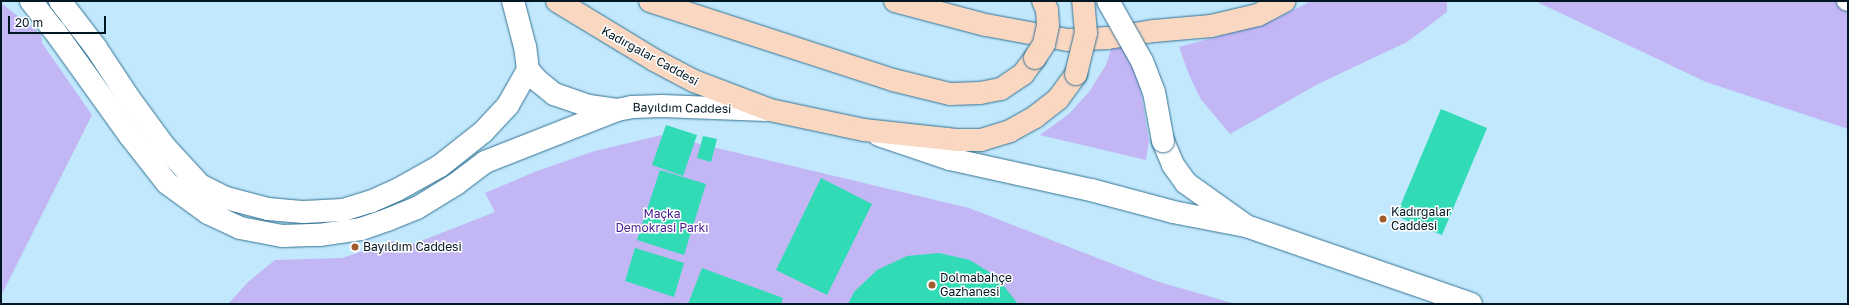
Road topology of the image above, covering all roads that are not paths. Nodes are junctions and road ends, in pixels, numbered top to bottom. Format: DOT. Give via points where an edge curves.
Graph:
graph roads {
  1 [pos="30,1"];
  2 [pos="60,1"];
  3 [pos="513,1"];
  4 [pos="557,1"];
  5 [pos="650,1"];
  6 [pos="895,1"];
  7 [pos="1043,1"];
  8 [pos="1083,1"];
  9 [pos="1108,1"];
  10 [pos="1284,1"];
  11 [pos="1845,1"];
  12 [pos="1848,2"];
  13 [pos="528,70"];
  14 [pos="617,110"];
  15 [pos="770,110"];
  16 [pos="864,130"];
  17 [pos="1246,226"];
  18 [pos="1471,304"];
  1 -- 14 [label="main road, Bayıldım Caddesi" via="167,183 208,213 240,228 282,236 319,235 361,228 387,220 417,208 485,162"];
  2 -- 13 [label="main road" via="165,147 200,185 226,198 268,209 304,212 343,210 397,190 440,166 483,132 508,105"];
  3 -- 13 [label="main road" via="526,47"];
  4 -- 15 [label="main road, Kadırgalar Caddesi" via="687,78"];
  5 -- 7 [label="main road, bridge" via="893,80 950,94 1002,89 1023,74 1044,44 1048,25 1047,10"];
  6 -- 10 [label="main road" via="986,24 1068,40 1211,26 1258,15"];
  8 -- 16 [label="main road, Kadırgalar Caddesi, bridge" via="1086,33 1076,74 1058,99 1035,117 1010,131 981,140"];
  9 -- 17 [label="main road, bridge" via="1142,61 1154,92 1163,141 1173,165 1186,183"];
  11 -- 12 [label="lane"];
  13 -- 14 [label="main road" via="554,94 589,106"];
  14 -- 15 [label="main road, Bayıldım Caddesi" via="662,106"];
  15 -- 16 [label="main road, Kadırgalar Caddesi"];
  16 -- 17 [label="main road" via="950,159 1091,190 1173,212"];
  17 -- 18 [label="main road"];
}
